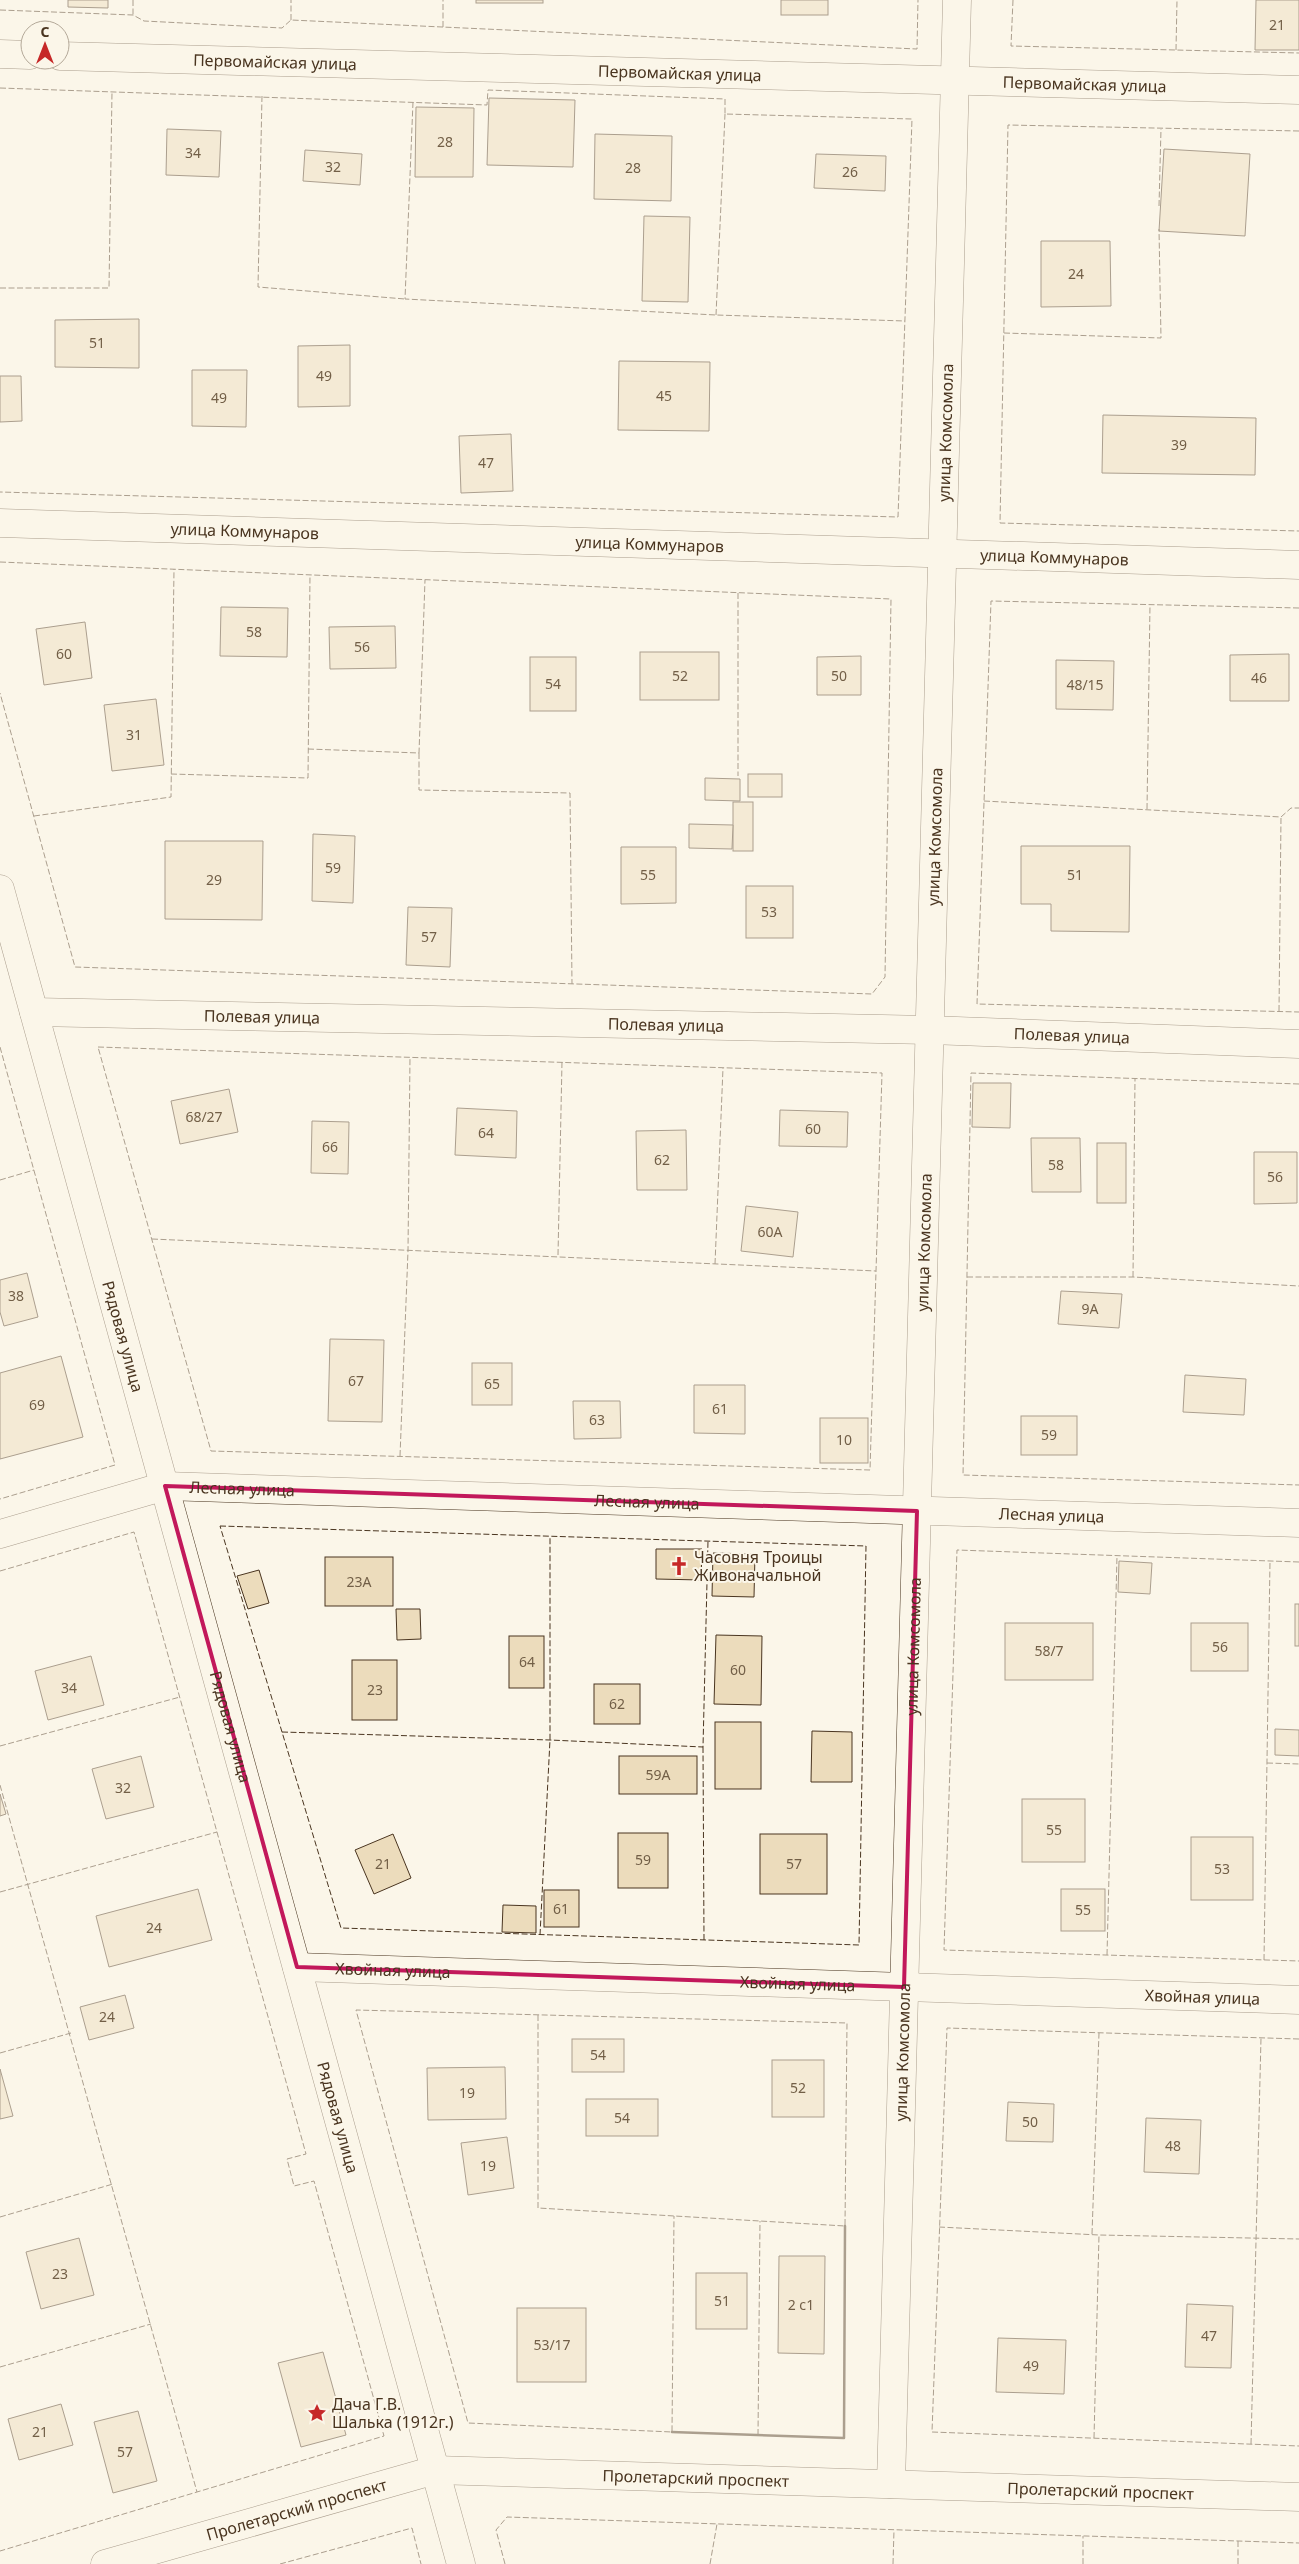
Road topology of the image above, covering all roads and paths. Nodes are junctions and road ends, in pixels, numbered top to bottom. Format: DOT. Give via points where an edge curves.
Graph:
graph roads {
  1 [pos="957,0"];
  2 [pos="0,54"];
  3 [pos="20,55"];
  4 [pos="70,56"];
  5 [pos="955,80"];
  6 [pos="1299,90"];
  7 [pos="0,523"];
  8 [pos="942,554"];
  9 [pos="1299,566"];
  10 [pos="0,889"];
  11 [pos="34,1012"];
  12 [pos="930,1030"];
  13 [pos="1299,1044"];
  14 [pos="165,1486"];
  15 [pos="917,1511"];
  16 [pos="1299,1523"];
  17 [pos="0,1534"];
  18 [pos="297,1967"];
  19 [pos="904,1987"];
  20 [pos="1299,2000"];
  21 [pos="435,2470"];
  22 [pos="891,2484"];
  23 [pos="1299,2497"];
  24 [pos="105,2564"];
  25 [pos="461,2564"];
  1 -- 5 [label="street, улица Комсомола"];
  2 -- 3 [label="street"];
  4 -- 5 [label="street, Первомайская улица"];
  5 -- 6 [label="street, Первомайская улица"];
  5 -- 8 [label="street, улица Комсомола"];
  7 -- 8 [label="street, улица Коммунаров"];
  8 -- 9 [label="street, улица Коммунаров"];
  8 -- 12 [label="street, улица Комсомола"];
  10 -- 11 [label="street, Рядовая улица"];
  11 -- 12 [label="street, Полевая улица"];
  11 -- 14 [label="street, Рядовая улица"];
  12 -- 13 [label="street, Полевая улица"];
  12 -- 15 [label="street, улица Комсомола"];
  14 -- 15 [label="street, Лесная улица"];
  14 -- 17 [label="street, Лесная улица"];
  14 -- 18 [label="street, Рядовая улица"];
  15 -- 16 [label="street, Лесная улица"];
  15 -- 19 [label="street, улица Комсомола"];
  18 -- 19 [label="street, Хвойная улица"];
  18 -- 21 [label="street, Рядовая улица"];
  19 -- 20 [label="street, Хвойная улица"];
  19 -- 22 [label="street, улица Комсомола"];
  21 -- 22 [label="street, Пролетарский проспект"];
  21 -- 24 [label="street, Пролетарский проспект"];
  21 -- 25 [label="street, Рядовая улица"];
  22 -- 23 [label="street, Пролетарский проспект"];
}
